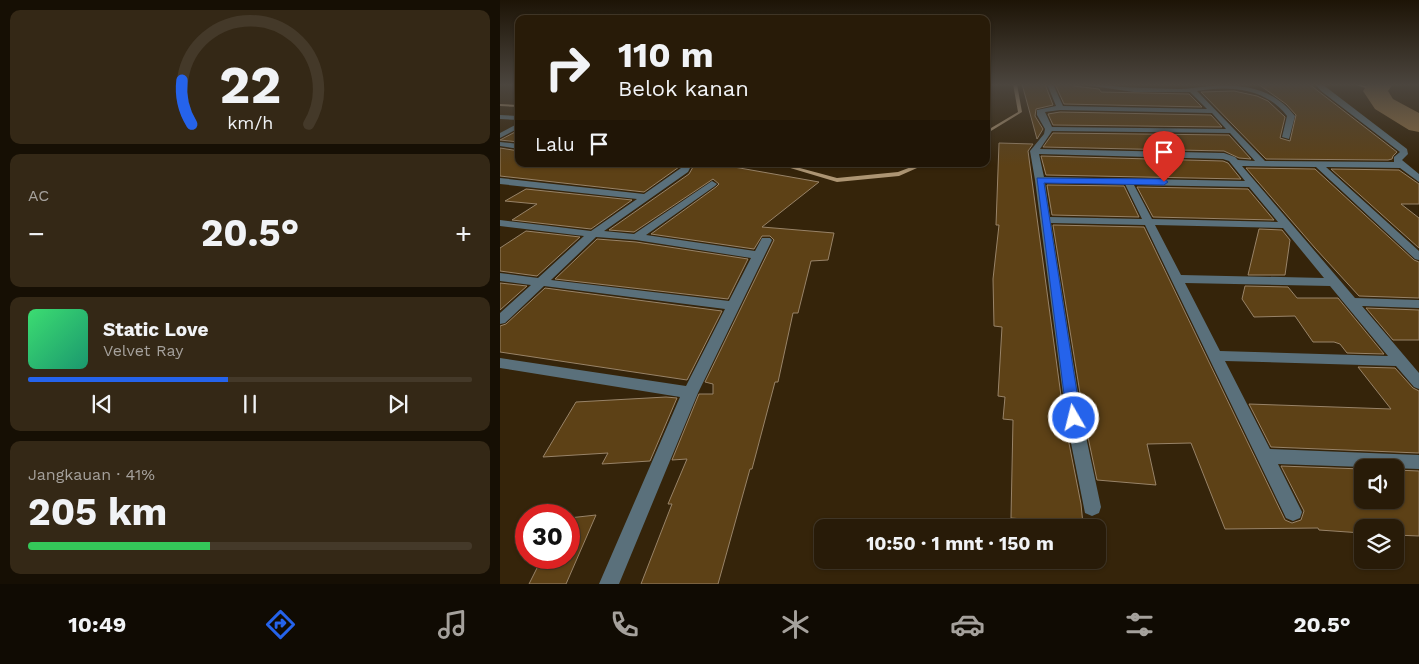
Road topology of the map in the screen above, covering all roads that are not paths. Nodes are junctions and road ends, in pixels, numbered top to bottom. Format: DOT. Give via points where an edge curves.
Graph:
graph roads {
  1 [pos="1041,111"];
  2 [pos="1214,111"];
  3 [pos="1288,111"];
  4 [pos="1351,111"];
  5 [pos="500,117"];
  6 [pos="515,118"];
  7 [pos="515,127"];
  8 [pos="1049,129"];
  9 [pos="1232,131"];
  10 [pos="500,136"];
  11 [pos="1286,137"];
  12 [pos="500,144"];
  13 [pos="515,146"];
  14 [pos="1034,151"];
  15 [pos="1236,163"];
  16 [pos="1262,163"];
  17 [pos="1318,164"];
  18 [pos="1400,165"];
  19 [pos="686,167"];
  20 [pos="1419,179"];
  21 [pos="1040,180"];
  22 [pos="500,181"];
  23 [pos="1128,181"];
  24 [pos="712,184"];
  25 [pos="1252,184"];
  26 [pos="644,197"];
  27 [pos="1045,220"];
  28 [pos="1149,222"];
  29 [pos="500,223"];
  30 [pos="1285,225"];
  31 [pos="593,234"];
  32 [pos="636,238"];
  33 [pos="766,240"];
  34 [pos="757,255"];
  35 [pos="1419,257"];
  36 [pos="500,276"];
  37 [pos="1178,279"];
  38 [pos="543,282"];
  39 [pos="1334,282"];
  40 [pos="1350,302"];
  41 [pos="1419,304"];
  42 [pos="734,306"];
  43 [pos="500,320"];
  44 [pos="1215,356"];
  45 [pos="1400,361"];
  46 [pos="500,363"];
  47 [pos="1419,383"];
  48 [pos="690,393"];
  49 [pos="1265,456"];
  50 [pos="1419,462"];
  51 [pos="1092,507"];
  52 [pos="1293,512"];
  53 [pos="609,584"];
  1 -- 8 [label="street"];
  2 -- 9 [label="street"];
  3 -- 11 [label="street" via="1291,116"];
  4 -- 18 [label="street" via="1404,151 1396,159"];
  5 -- 6 [label="street"];
  7 -- 10 [label="street"];
  8 -- 9 [label="street"];
  8 -- 14 [label="street"];
  9 -- 16 [label="street"];
  12 -- 13 [label="street"];
  14 -- 15 [label="street" via="1221,155"];
  14 -- 21 [label="street"];
  15 -- 16 [label="street"];
  15 -- 25 [label="street"];
  16 -- 17 [label="street"];
  17 -- 18 [label="street"];
  17 -- 35 [label="street"];
  18 -- 20 [label="street"];
  19 -- 26 [label="street"];
  21 -- 23 [label="street"];
  21 -- 27 [label="street"];
  22 -- 26 [label="street"];
  23 -- 25 [label="street"];
  23 -- 28 [label="street"];
  24 -- 32 [label="street"];
  25 -- 30 [label="street"];
  26 -- 31 [label="street"];
  27 -- 28 [label="street"];
  27 -- 51 [label="street" via="1074,418"];
  28 -- 30 [label="street"];
  28 -- 37 [label="street"];
  29 -- 31 [label="street"];
  30 -- 39 [label="street"];
  31 -- 32 [label="street"];
  31 -- 38 [label="street"];
  32 -- 34 [label="street"];
  33 -- 34 [label="street"];
  34 -- 42 [label="street"];
  36 -- 38 [label="street"];
  37 -- 39 [label="street"];
  37 -- 44 [label="street"];
  38 -- 42 [label="street"];
  38 -- 43 [label="street"];
  39 -- 40 [label="street"];
  40 -- 41 [label="street"];
  40 -- 45 [label="street"];
  42 -- 48 [label="street"];
  44 -- 45 [label="street"];
  44 -- 49 [label="street"];
  45 -- 47 [label="street"];
  46 -- 48 [label="street"];
  48 -- 53 [label="street"];
  49 -- 50 [label="street"];
  49 -- 52 [label="street"];
}
